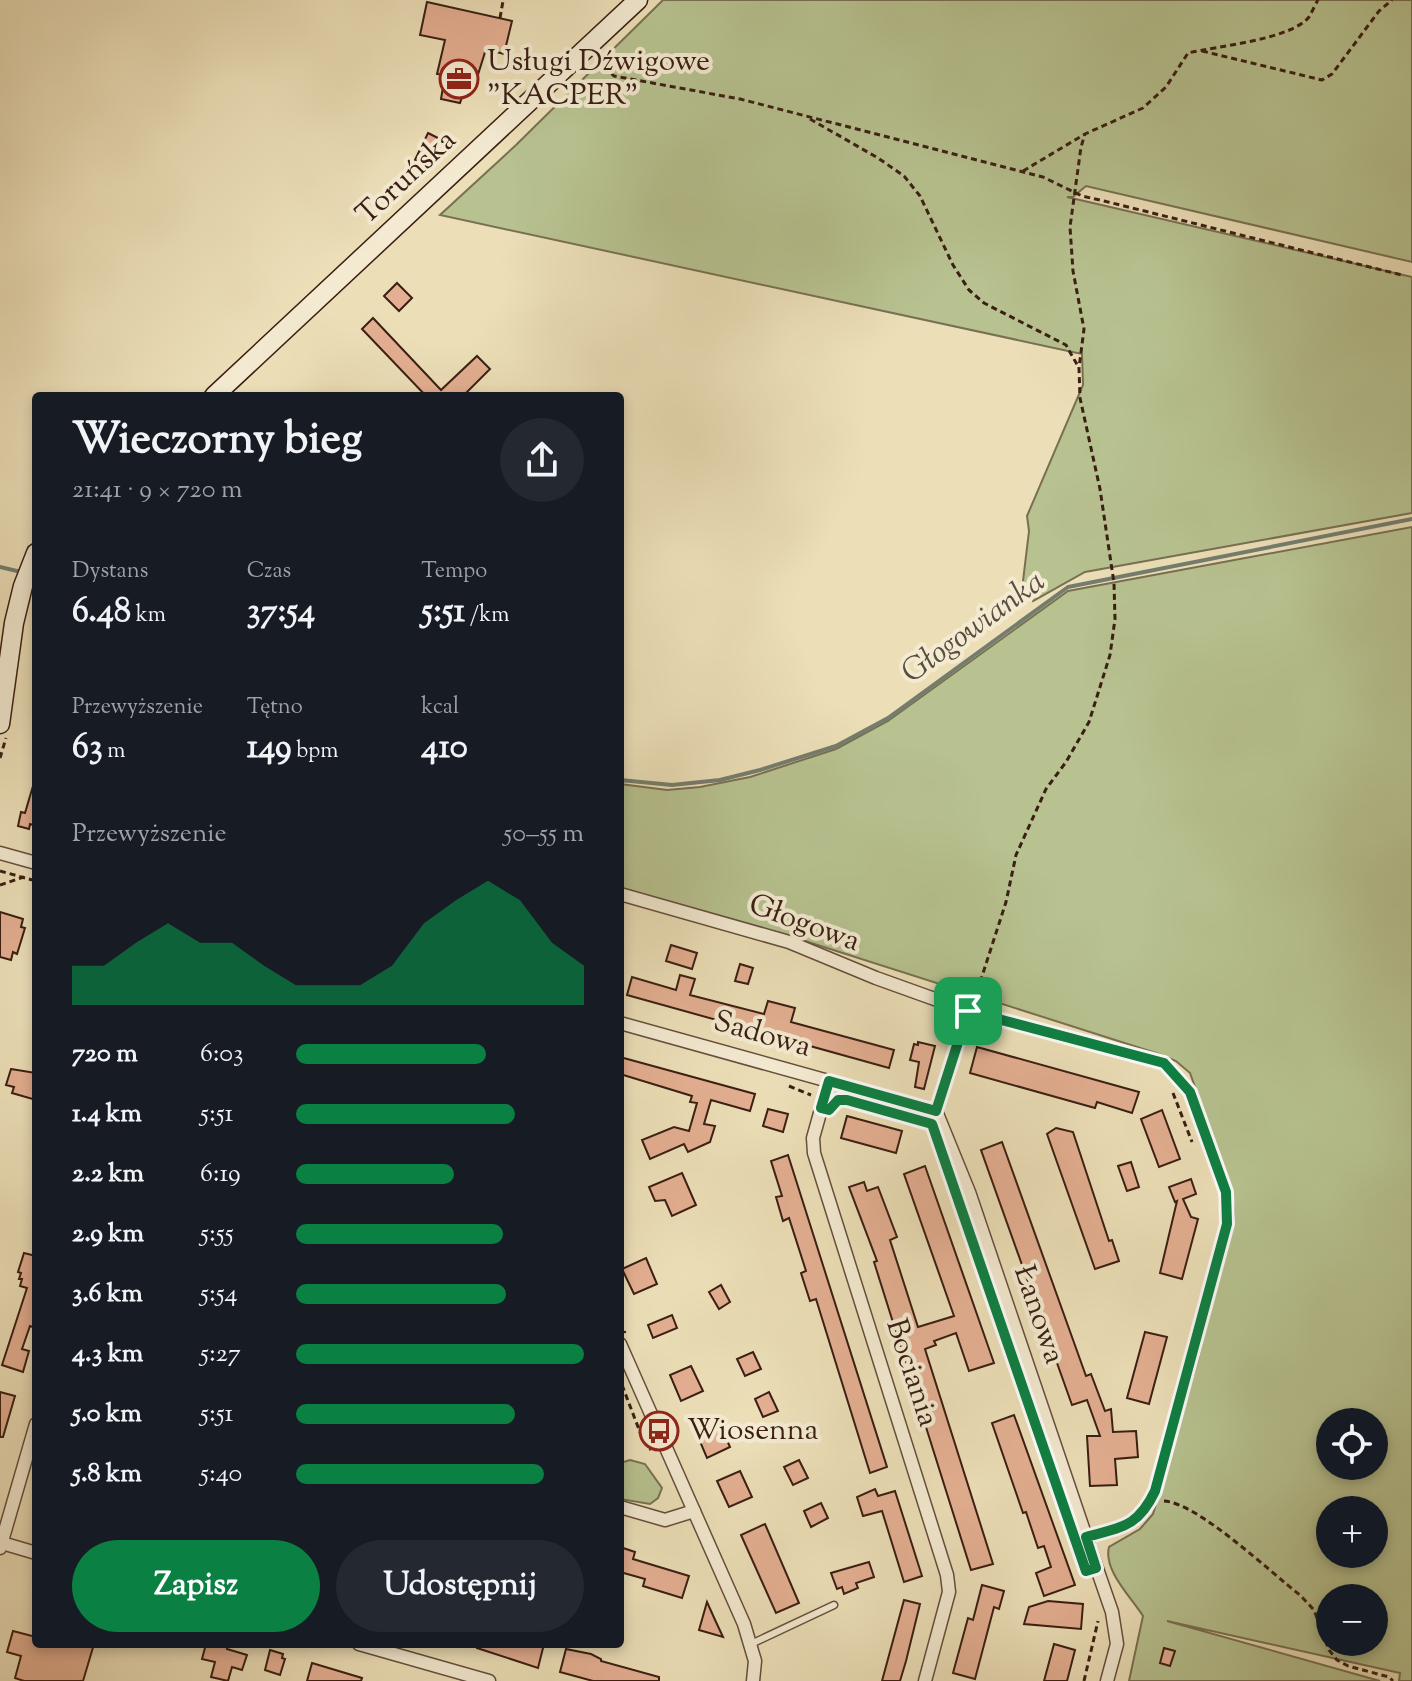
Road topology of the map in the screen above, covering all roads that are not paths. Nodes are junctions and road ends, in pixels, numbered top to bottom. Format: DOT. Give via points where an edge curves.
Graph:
graph roads {
  1 [pos="638,0"];
  2 [pos="218,392"];
  3 [pos="32,562"];
  4 [pos="0,724"];
  5 [pos="0,853"];
  6 [pos="32,862"];
  7 [pos="624,895"];
  8 [pos="968,1011"];
  9 [pos="624,1024"];
  10 [pos="829,1081"];
  11 [pos="936,1111"];
  12 [pos="624,1353"];
  13 [pos="32,1438"];
  14 [pos="624,1508"];
  15 [pos="694,1511"];
  16 [pos="1086,1537"];
  17 [pos="1,1545"];
  18 [pos="32,1552"];
  19 [pos="834,1605"];
  20 [pos="751,1644"];
  21 [pos="373,1648"];
  22 [pos="419,1648"];
  23 [pos="415,1660"];
  24 [pos="489,1681"];
  25 [pos="753,1681"];
  26 [pos="925,1681"];
  27 [pos="1107,1681"];
  1 -- 2 [label="street, Toruńska"];
  3 -- 4 [label="street" via="8,656"];
  5 -- 6 [label="street"];
  7 -- 8 [label="street, Głogowa" via="789,942"];
  8 -- 11 [label="street"];
  8 -- 16 [label="street, Głogowa" via="1164,1063 1190,1092 1226,1192 1227,1224 1151,1500 1146,1512 1127,1525"];
  9 -- 10 [label="street, Sadowa"];
  10 -- 11 [label="street, Sadowa"];
  10 -- 26 [label="street, Bociania" via="813,1138 814,1153 947,1575 949,1592"];
  11 -- 16 [label="street, Łanowa" via="969,1192"];
  12 -- 15 [label="street"];
  13 -- 17 [label="street"];
  14 -- 15 [label="street" via="665,1520"];
  15 -- 20 [label="street"];
  16 -- 27 [label="street, Łanowa" via="1112,1612 1117,1644"];
  17 -- 18 [label="street"];
  19 -- 20 [label="lane"];
  20 -- 25 [label="street"];
  21 -- 23 [label="street"];
  22 -- 23 [label="street"];
  23 -- 24 [label="street"];
}
